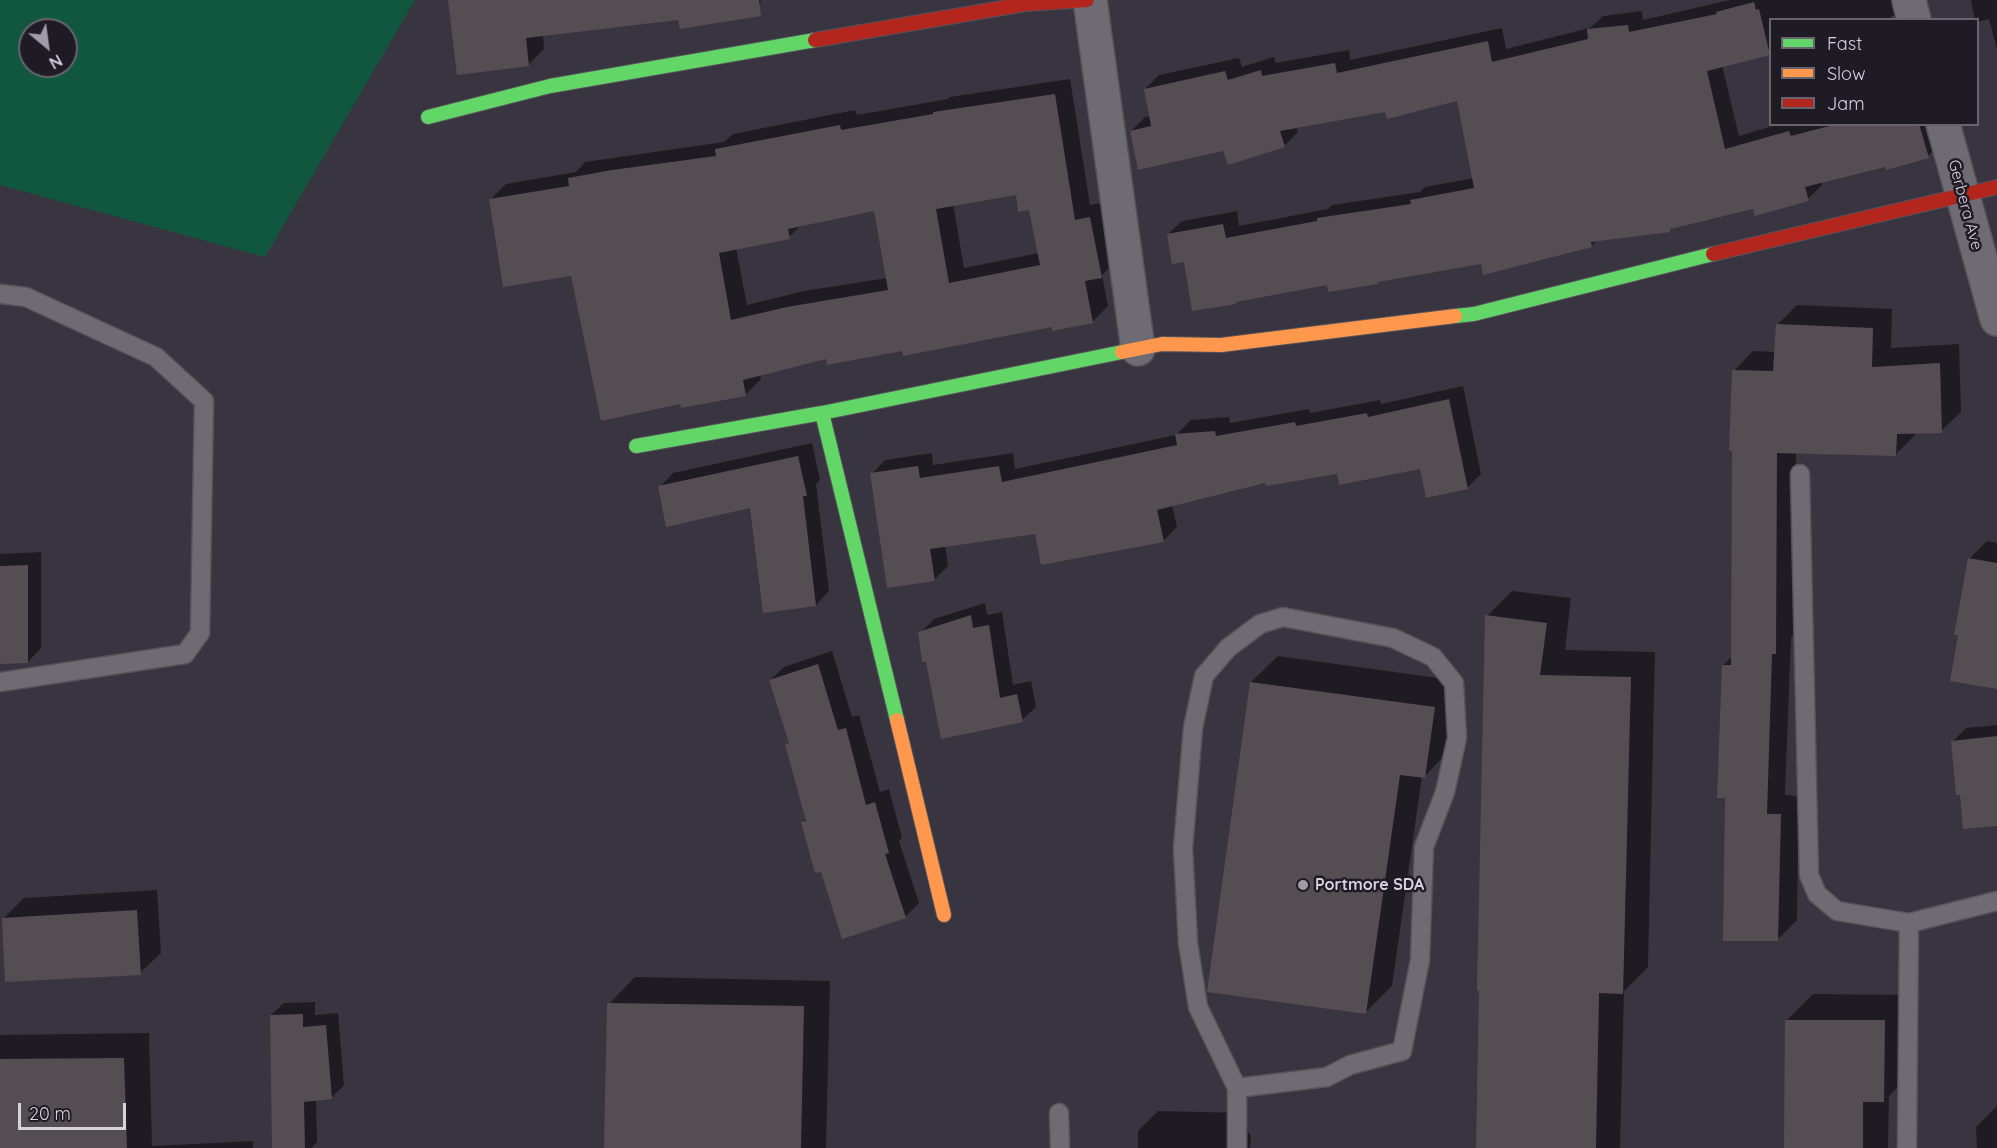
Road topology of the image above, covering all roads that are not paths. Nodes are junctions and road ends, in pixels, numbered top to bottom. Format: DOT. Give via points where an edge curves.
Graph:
graph roads {
  1 [pos="1089,0"];
  2 [pos="1909,0"];
  3 [pos="1914,18"];
  4 [pos="428,117"];
  5 [pos="1944,126"];
  6 [pos="1997,187"];
  7 [pos="1963,195"];
  8 [pos="0,294"];
  9 [pos="1997,319"];
  10 [pos="1138,349"];
  11 [pos="822,412"];
  12 [pos="636,446"];
  13 [pos="1800,474"];
  14 [pos="0,682"];
  15 [pos="1997,901"];
  16 [pos="944,915"];
  17 [pos="1909,923"];
  18 [pos="1237,1088"];
  19 [pos="1059,1113"];
  20 [pos="1060,1148"];
  21 [pos="1237,1148"];
  22 [pos="1907,1148"];
  1 -- 4 [label="street" via="1025,4 550,86"];
  1 -- 10 [label="street"];
  2 -- 3 [label="street"];
  5 -- 7 [label="street, Gerbera Ave"];
  6 -- 7 [label="street"];
  7 -- 9 [label="street, Gerbera Ave"];
  7 -- 10 [label="street" via="1474,314 1221,345 1162,344"];
  8 -- 14 [label="lane" via="26,297 156,357 204,401 200,633 185,654"];
  10 -- 11 [label="street"];
  11 -- 12 [label="street"];
  11 -- 16 [label="street"];
  13 -- 17 [label="lane" via="1809,875 1817,894 1837,910"];
  15 -- 17 [label="lane"];
  17 -- 22 [label="lane"];
  18 -- 18 [label="lane" via="1198,1007 1188,943 1183,848 1193,728 1204,676 1228,648 1260,624 1283,617 1393,638 1433,657 1454,683 1457,738 1445,792 1425,847 1420,960 1402,1052 1350,1065 1327,1077"];
  18 -- 21 [label="lane"];
  19 -- 20 [label="lane"];
}
